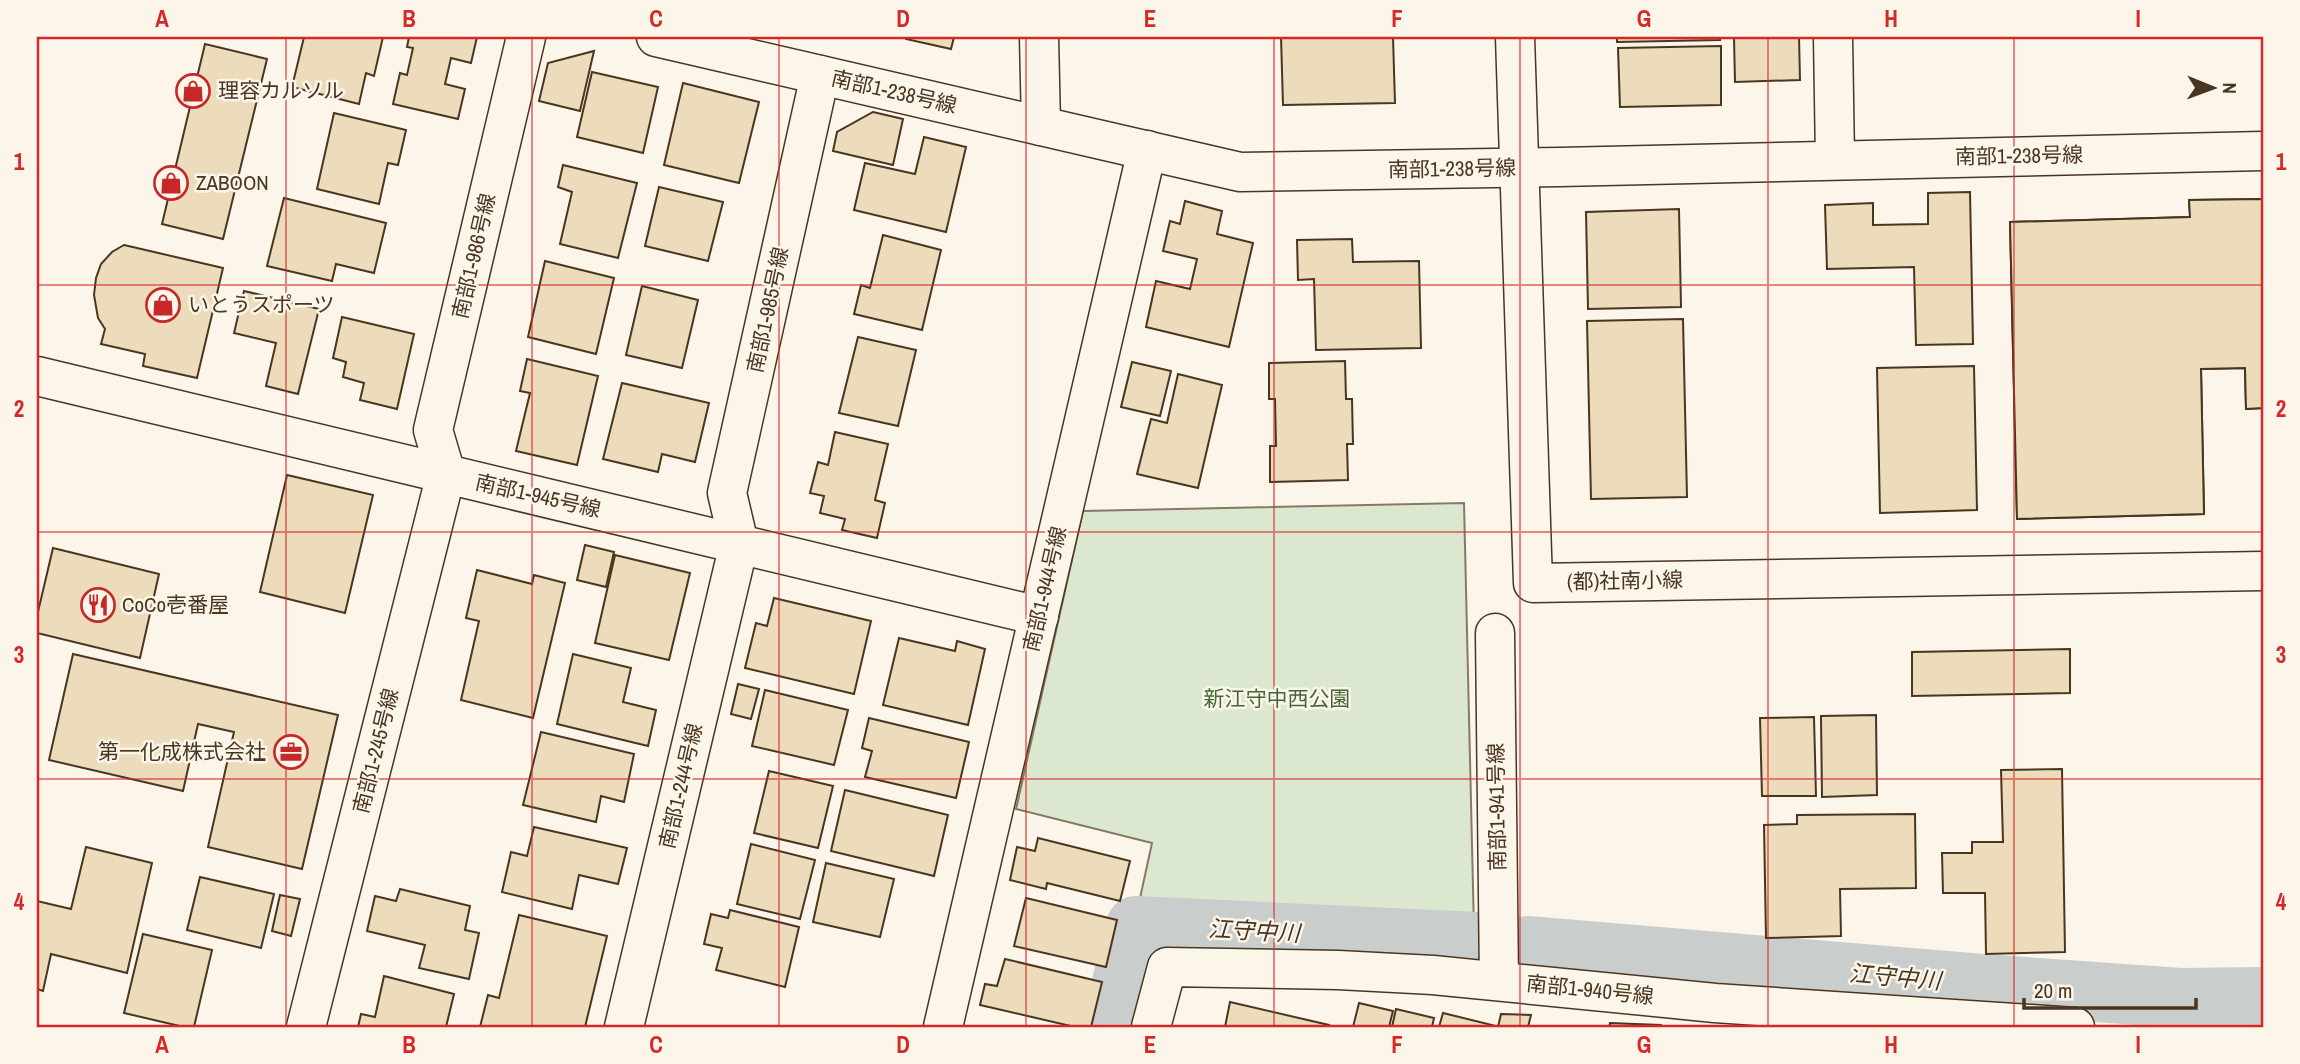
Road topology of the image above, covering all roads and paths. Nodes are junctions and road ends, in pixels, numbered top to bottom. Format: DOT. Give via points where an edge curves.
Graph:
graph roads {
  1 [pos="526,37"];
  2 [pos="656,37"];
  3 [pos="1039,37"];
  4 [pos="1515,37"];
  5 [pos="1833,37"];
  6 [pos="820,75"];
  7 [pos="1041,126"];
  8 [pos="1147,150"];
  9 [pos="2263,151"];
  10 [pos="1835,160"];
  11 [pos="1518,168"];
  12 [pos="37,376"];
  13 [pos="446,474"];
  14 [pos="738,544"];
  15 [pos="2263,570"];
  16 [pos="1039,616"];
  17 [pos="1495,633"];
  18 [pos="1499,981"];
  19 [pos="1712,1015"];
  20 [pos="306,1027"];
  21 [pos="624,1027"];
  22 [pos="943,1027"];
  23 [pos="1152,1027"];
  24 [pos="2075,1027"];
  1 -- 13 [label="street, 南部1-986号線" via="433,430"];
  2 -- 6 [label="street, 南部1-238号線"];
  3 -- 7 [label="street"];
  4 -- 11 [label="street, (都)社南小線"];
  5 -- 10 [label="street"];
  6 -- 7 [label="street, 南部1-238号線"];
  6 -- 14 [label="street, 南部1-985号線" via="727,493"];
  7 -- 8 [label="street, 南部1-238号線"];
  8 -- 11 [label="street, 南部1-238号線" via="1240,172"];
  8 -- 16 [label="street, 南部1-944号線"];
  9 -- 10 [label="street, 南部1-238号線"];
  10 -- 11 [label="street, 南部1-238号線"];
  11 -- 15 [label="street, (都)社南小線" via="1533,583"];
  12 -- 13 [label="street, 南部1-945号線"];
  13 -- 14 [label="street, 南部1-945号線"];
  13 -- 20 [label="street, 南部1-245号線"];
  14 -- 16 [label="street, 南部1-945号線"];
  14 -- 21 [label="street, 南部1-244号線"];
  16 -- 22 [label="street, 南部1-944号線"];
  17 -- 18 [label="street, 南部1-941号線"];
  18 -- 19 [label="street, 南部1-940号線"];
  18 -- 23 [label="street, 南部1-940号線" via="1338,970 1167,967"];
  19 -- 24 [label="street, 南部1-940号線"];
}
